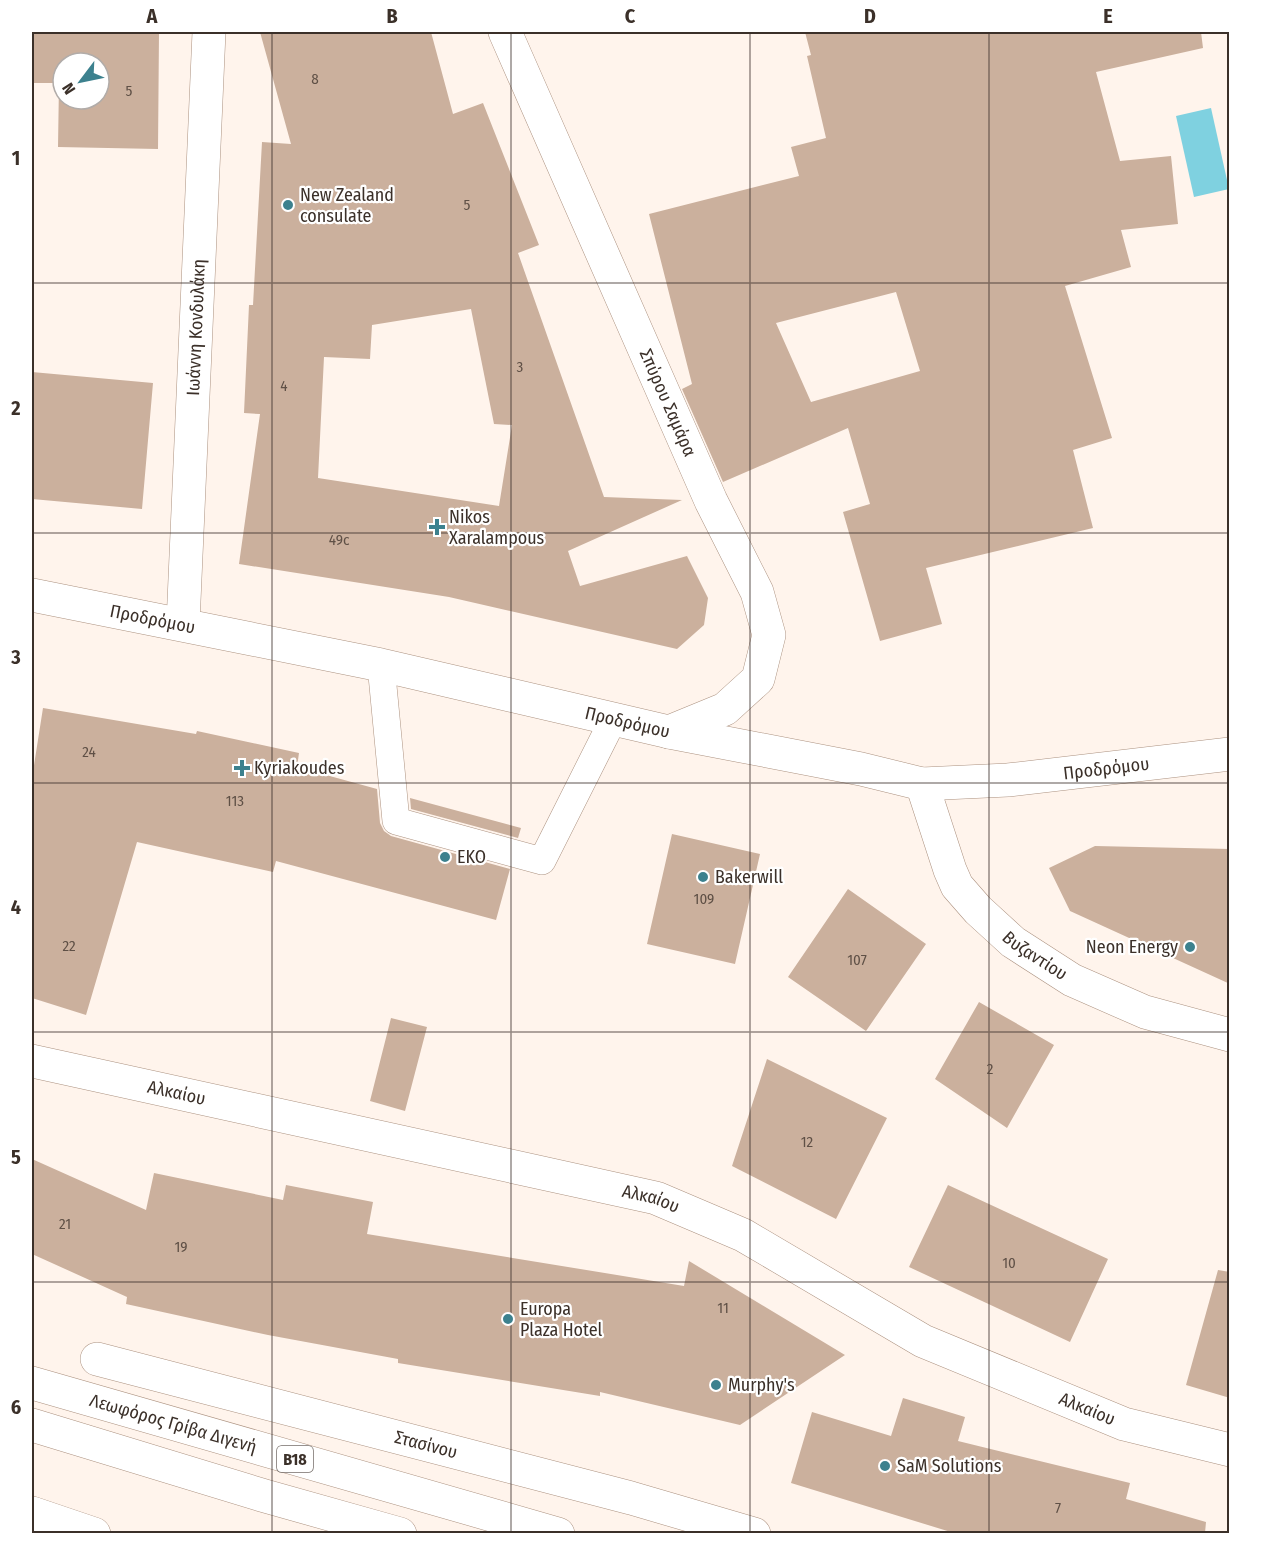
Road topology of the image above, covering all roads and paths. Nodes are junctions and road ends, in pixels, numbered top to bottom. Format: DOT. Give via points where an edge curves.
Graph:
graph roads {
  1 [pos="209,32"];
  2 [pos="505,32"];
  3 [pos="32,595"];
  4 [pos="183,624"];
  5 [pos="381,665"];
  6 [pos="613,720"];
  7 [pos="669,732"];
  8 [pos="1230,754"];
  9 [pos="922,784"];
  10 [pos="1230,1035"];
  11 [pos="32,1061"];
  12 [pos="96,1359"];
  13 [pos="32,1383"];
  14 [pos="32,1425"];
  15 [pos="1230,1450"];
  16 [pos="32,1513"];
  17 [pos="94,1533"];
  18 [pos="400,1533"];
  19 [pos="558,1533"];
  20 [pos="754,1533"];
  1 -- 4 [label="street, Ιωάννη Κονδυλάκη"];
  2 -- 7 [label="street, Σπύρου Σαμάρα" via="711,501 757,592 769,635 758,679 725,709"];
  3 -- 4 [label="street, Προδρόμου"];
  4 -- 5 [label="street, Προδρόμου"];
  5 -- 6 [label="street, Προδρόμου"];
  5 -- 6 [label="lane" via="396,821 542,861"];
  6 -- 7 [label="street, Προδρόμου"];
  7 -- 9 [label="street, Προδρόμου"];
  8 -- 9 [label="street, Προδρόμου" via="1008,780"];
  9 -- 10 [label="street, Βυζαντίου" via="957,886 1013,942 1072,980 1145,1012"];
  11 -- 15 [label="street, Αλκαίου" via="656,1198 743,1235 923,1341 1124,1424"];
  12 -- 20 [label="street, Στασίνου"];
  13 -- 19 [label="street, Λεωφόρος Γρίβα Διγενή / B18"];
  14 -- 18 [label="street, B18"];
  16 -- 17 [label="street"];
}
